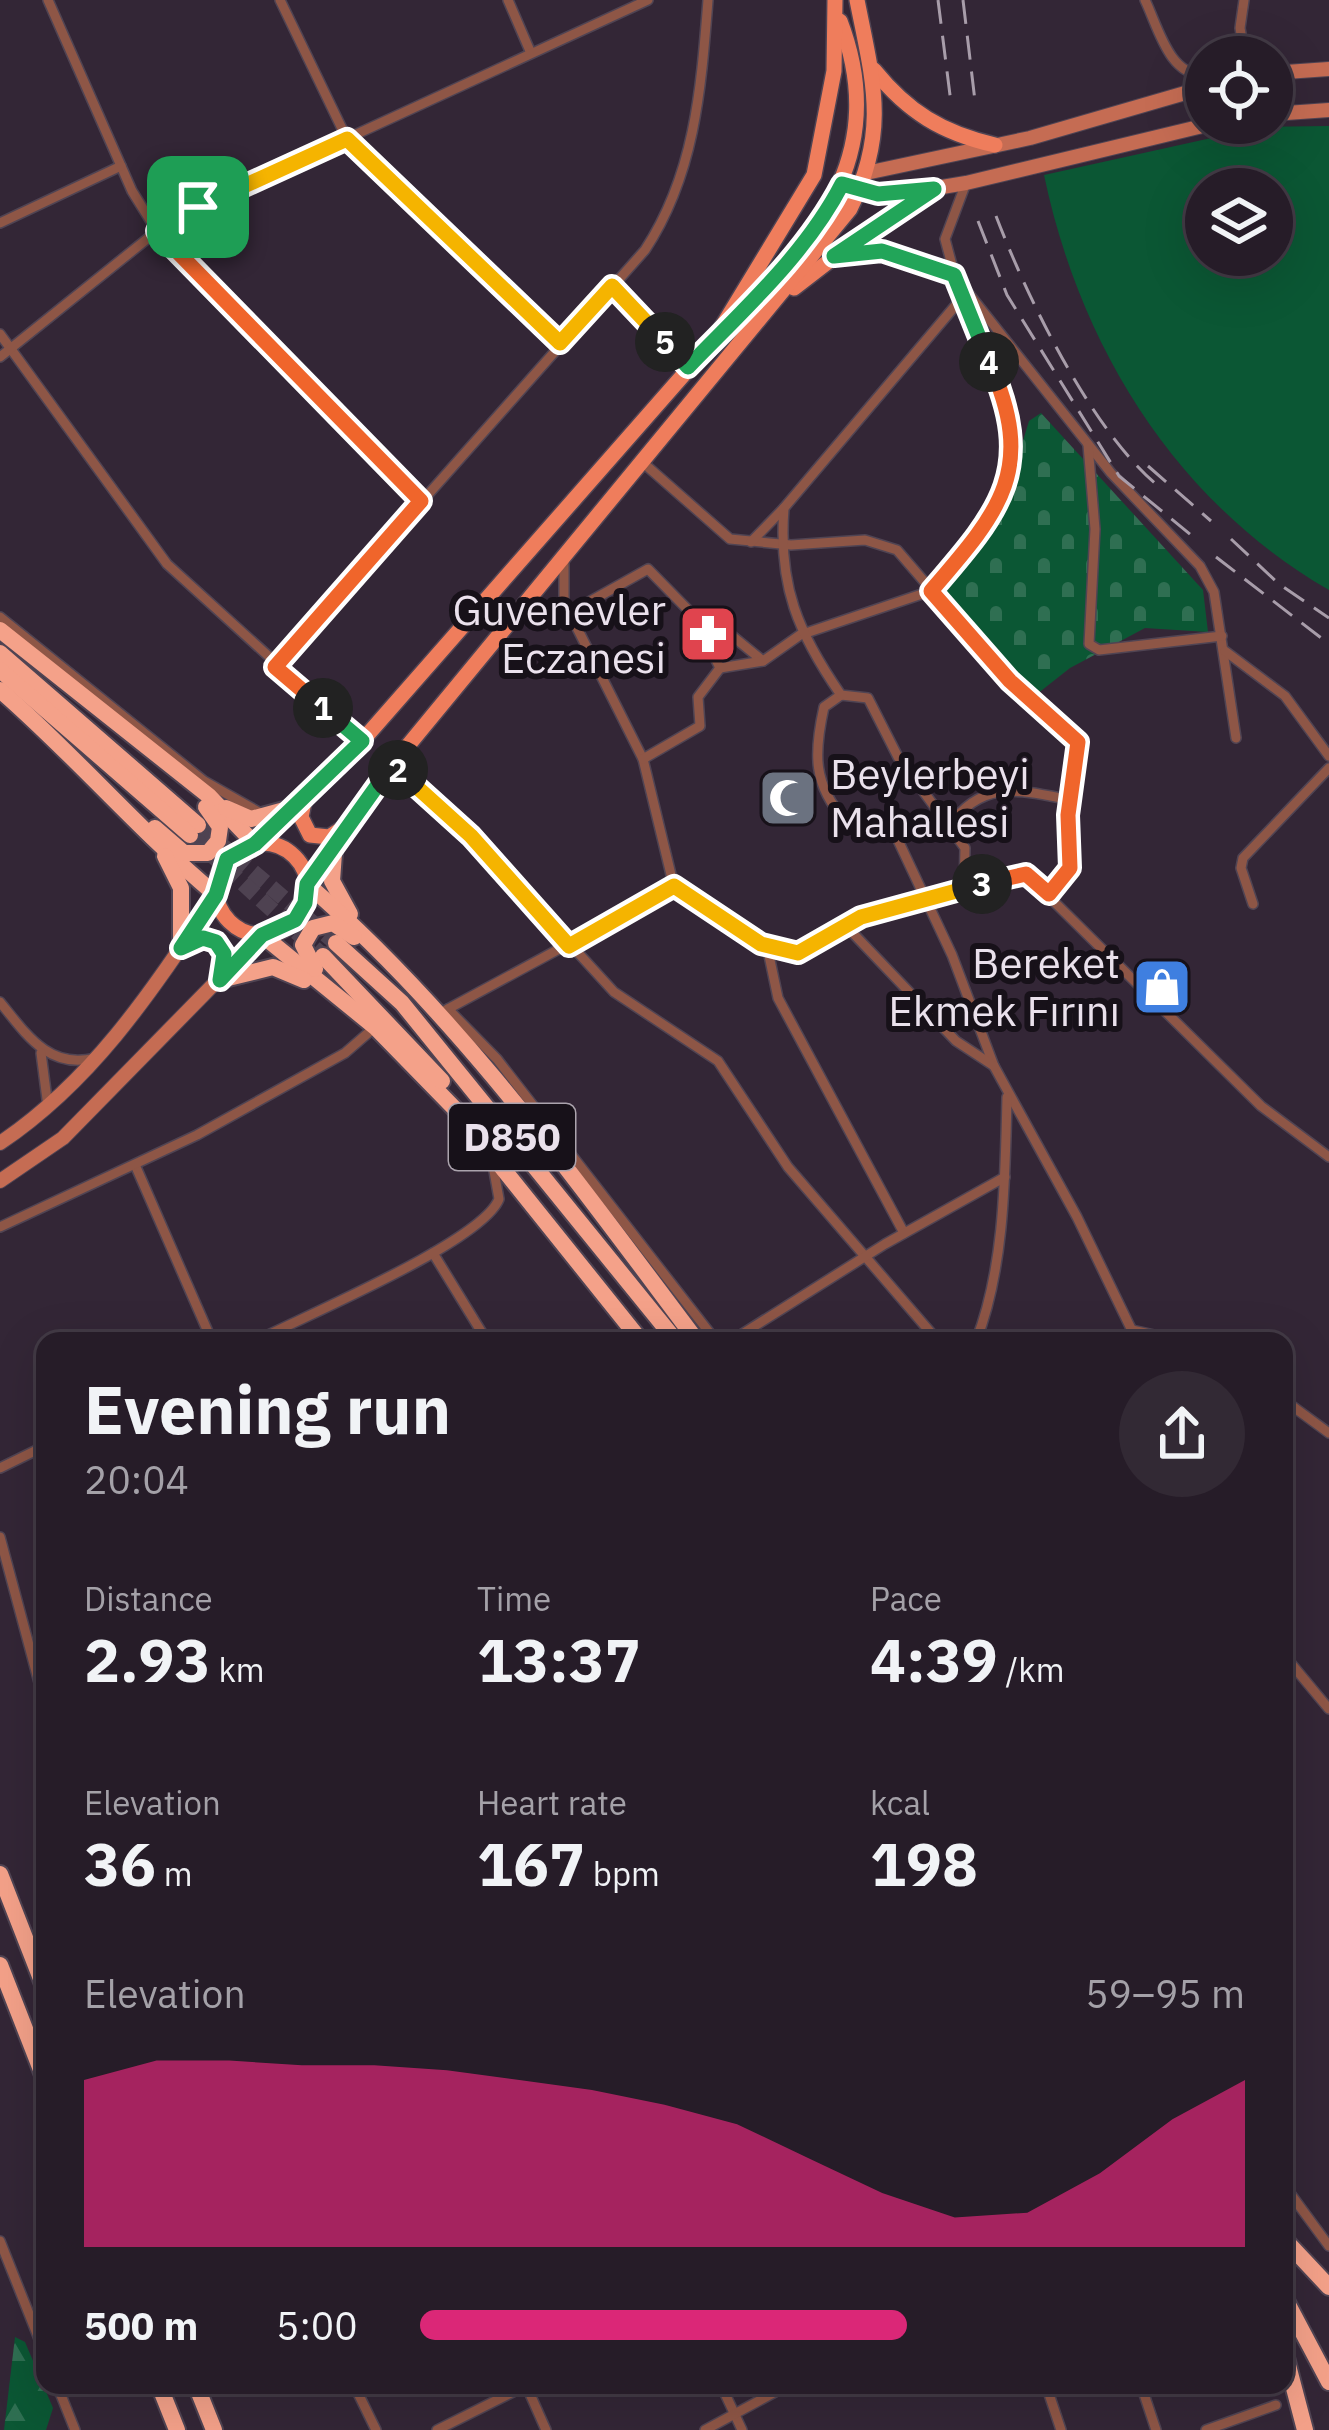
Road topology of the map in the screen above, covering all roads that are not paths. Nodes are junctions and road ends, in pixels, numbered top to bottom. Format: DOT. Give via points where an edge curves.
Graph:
graph roads {
  1 [pos="48,0"];
  2 [pos="280,0"];
  3 [pos="508,0"];
  4 [pos="648,0"];
  5 [pos="708,0"];
  6 [pos="857,0"];
  7 [pos="1145,0"];
  8 [pos="1244,0"];
  9 [pos="836,6"];
  10 [pos="1241,36"];
  11 [pos="530,51"];
  12 [pos="869,65"];
  13 [pos="1329,69"];
  14 [pos="1185,70"];
  15 [pos="1293,72"];
  16 [pos="1185,93"];
  17 [pos="1329,110"];
  18 [pos="1293,113"];
  19 [pos="1185,130"];
  20 [pos="347,139"];
  21 [pos="995,145"];
  22 [pos="121,166"];
  23 [pos="866,173"];
  24 [pos="845,178"];
  25 [pos="966,183"];
  26 [pos="934,189"];
  27 [pos="859,192"];
  28 [pos="0,223"];
  29 [pos="157,231"];
  30 [pos="834,256"];
  31 [pos="954,275"];
  32 [pos="612,286"];
  33 [pos="961,299"];
  34 [pos="764,313"];
  35 [pos="0,334"];
  36 [pos="714,340"];
  37 [pos="560,343"];
  38 [pos="10,348"];
  39 [pos="0,357"];
  40 [pos="688,367"];
  41 [pos="1088,445"];
  42 [pos="640,460"];
  43 [pos="421,501"];
  44 [pos="784,508"];
  45 [pos="751,542"];
  46 [pos="781,544"];
  47 [pos="564,554"];
  48 [pos="535,590"];
  49 [pos="931,591"];
  50 [pos="566,608"];
  51 [pos="0,617"];
  52 [pos="694,617"];
  53 [pos="0,631"];
  54 [pos="800,635"];
  55 [pos="1222,636"];
  56 [pos="1225,651"];
  57 [pos="0,653"];
  58 [pos="763,661"];
  59 [pos="275,667"];
  60 [pos="720,668"];
  61 [pos="0,670"];
  62 [pos="0,690"];
  63 [pos="841,695"];
  64 [pos="1236,738"];
  65 [pos="135,740"];
  66 [pos="362,741"];
  67 [pos="1329,756"];
  68 [pos="643,759"];
  69 [pos="392,765"];
  70 [pos="1329,768"];
  71 [pos="99,782"];
  72 [pos="209,796"];
  73 [pos="305,797"];
  74 [pos="1071,800"];
  75 [pos="288,809"];
  76 [pos="268,816"];
  77 [pos="348,824"];
  78 [pos="949,827"];
  79 [pos="255,844"];
  80 [pos="162,850"];
  81 [pos="334,853"];
  82 [pos="307,884"];
  83 [pos="674,886"];
  84 [pos="964,891"];
  85 [pos="1049,894"];
  86 [pos="216,895"];
  87 [pos="927,902"];
  88 [pos="1253,904"];
  89 [pos="848,928"];
  90 [pos="365,934"];
  91 [pos="262,935"];
  92 [pos="569,946"];
  93 [pos="767,946"];
  94 [pos="181,948"];
  95 [pos="220,980"];
  96 [pos="417,993"];
  97 [pos="0,1002"];
  98 [pos="442,1012"];
  99 [pos="358,1014"];
  100 [pos="374,1027"];
  101 [pos="35,1043"];
  102 [pos="104,1055"];
  103 [pos="994,1066"];
  104 [pos="1007,1092"];
  105 [pos="48,1111"];
  106 [pos="0,1143"];
  107 [pos="491,1153"];
  108 [pos="1329,1157"];
  109 [pos="136,1167"];
  110 [pos="1005,1178"];
  111 [pos="0,1181"];
  112 [pos="0,1227"];
  113 [pos="904,1233"];
  114 [pos="433,1253"];
  115 [pos="868,1255"];
  116 [pos="208,1332"];
  117 [pos="274,1332"];
  118 [pos="482,1332"];
  119 [pos="634,1332"];
  120 [pos="646,1332"];
  121 [pos="669,1332"];
  122 [pos="691,1332"];
  123 [pos="709,1332"];
  124 [pos="745,1332"];
  125 [pos="931,1332"];
  126 [pos="980,1332"];
  127 [pos="1132,1332"];
  128 [pos="1293,1407"];
  129 [pos="1329,1433"];
  130 [pos="36,1450"];
  131 [pos="0,1468"];
  132 [pos="0,1537"];
  133 [pos="36,1649"];
  134 [pos="29,1652"];
  135 [pos="1293,1666"];
  136 [pos="36,1675"];
  137 [pos="1329,1709"];
  138 [pos="0,1874"];
  139 [pos="0,1964"];
  140 [pos="36,1966"];
  141 [pos="36,2057"];
  142 [pos="1293,2197"];
  143 [pos="0,2241"];
  144 [pos="1329,2246"];
  145 [pos="1293,2249"];
  146 [pos="1329,2288"];
  147 [pos="1293,2314"];
  148 [pos="36,2331"];
  149 [pos="1329,2382"];
  150 [pos="1293,2384"];
  151 [pos="61,2394"];
  152 [pos="163,2394"];
  153 [pos="200,2394"];
  154 [pos="358,2394"];
  155 [pos="508,2394"];
  156 [pos="530,2394"];
  157 [pos="725,2394"];
  158 [pos="770,2394"];
  159 [pos="1049,2394"];
  160 [pos="1144,2394"];
  161 [pos="1276,2405"];
  162 [pos="733,2412"];
  163 [pos="75,2430"];
  164 [pos="177,2430"];
  165 [pos="214,2430"];
  166 [pos="376,2430"];
  167 [pos="437,2430"];
  168 [pos="546,2430"];
  169 [pos="705,2430"];
  170 [pos="742,2430"];
  171 [pos="1061,2430"];
  172 [pos="1156,2430"];
  173 [pos="1206,2430"];
  174 [pos="1305,2430"];
  1 -- 22 [label="street"];
  2 -- 20 [label="street"];
  3 -- 11 [label="street"];
  4 -- 11 [label="street"];
  5 -- 32 [label="street" via="692,146 671,210"];
  6 -- 12 [label="main road"];
  7 -- 14 [label="street"];
  8 -- 10 [label="street"];
  9 -- 24 [label="main road" via="858,102"];
  9 -- 36 [label="main road" via="831,94 814,175"];
  11 -- 20 [label="street"];
  12 -- 21 [label="main road" via="903,107"];
  12 -- 23 [label="main road" via="876,142"];
  13 -- 15 [label="street"];
  16 -- 21 [label="street"];
  17 -- 18 [label="street"];
  19 -- 25 [label="street"];
  20 -- 29 [label="street"];
  20 -- 37 [label="street"];
  21 -- 23 [label="street"];
  22 -- 28 [label="street"];
  22 -- 29 [label="street"];
  23 -- 24 [label="main road"];
  23 -- 27 [label="main road"];
  24 -- 27 [label="main road"];
  24 -- 36 [label="main road" via="814,229"];
  25 -- 26 [label="street"];
  25 -- 31 [label="street" via="945,239"];
  26 -- 27 [label="street"];
  26 -- 30 [label="main road"];
  27 -- 34 [label="main road"];
  29 -- 38 [label="street"];
  29 -- 43 [label="street"];
  30 -- 31 [label="street" via="882,251"];
  30 -- 34 [label="main road"];
  31 -- 33 [label="street"];
  31 -- 41 [label="street"];
  32 -- 37 [label="street"];
  32 -- 40 [label="street"];
  33 -- 44 [label="street"];
  33 -- 49 [label="street" via="1007,405 1012,444 996,507"];
  34 -- 42 [label="main road"];
  35 -- 38 [label="street"];
  36 -- 40 [label="main road"];
  37 -- 43 [label="street"];
  38 -- 39 [label="street"];
  38 -- 59 [label="street" via="167,564"];
  40 -- 66 [label="main road"];
  41 -- 55 [label="street" via="1207,575"];
  41 -- 55 [label="street" via="1095,529 1089,644 1099,650"];
  42 -- 45 [label="street" via="730,539"];
  42 -- 47 [label="main road"];
  43 -- 59 [label="street"];
  44 -- 45 [label="street"];
  44 -- 46 [label="street"];
  45 -- 46 [label="street"];
  46 -- 49 [label="street" via="885,544"];
  46 -- 54 [label="street"];
  47 -- 48 [label="main road"];
  47 -- 50 [label="street"];
  48 -- 50 [label="street"];
  48 -- 69 [label="main road"];
  49 -- 54 [label="street"];
  49 -- 74 [label="street" via="1010,681 1078,742"];
  50 -- 52 [label="street" via="648,569"];
  50 -- 68 [label="street"];
  51 -- 76 [label="street" via="204,782"];
  52 -- 58 [label="street"];
  52 -- 60 [label="street"];
  53 -- 65 [label="highway"];
  54 -- 58 [label="street"];
  54 -- 63 [label="street"];
  55 -- 56 [label="street"];
  56 -- 64 [label="street"];
  56 -- 67 [label="street" via="1285,696"];
  57 -- 61 [label="highway" via="194,830"];
  58 -- 60 [label="street"];
  59 -- 66 [label="street"];
  60 -- 68 [label="street" via="698,697 700,726"];
  62 -- 71 [label="highway"];
  63 -- 78 [label="street" via="868,698"];
  63 -- 87 [label="street" via="824,707 813,751 827,801 846,821 886,826"];
  65 -- 71 [label="highway" via="214,814 214,848 184,853"];
  65 -- 72 [label="highway"];
  66 -- 73 [label="main road"];
  68 -- 83 [label="street"];
  69 -- 77 [label="main road"];
  69 -- 92 [label="street" via="471,836"];
  70 -- 88 [label="street" via="1243,858"];
  71 -- 80 [label="highway"];
  72 -- 76 [label="highway" via="241,816"];
  72 -- 79 [label="highway"];
  73 -- 75 [label="main road"];
  73 -- 77 [label="main road" via="310,835 329,837"];
  74 -- 78 [label="street" via="1013,789 965,802"];
  74 -- 85 [label="street" via="1070,868"];
  75 -- 76 [label="highway"];
  75 -- 79 [label="main road"];
  77 -- 81 [label="main road"];
  78 -- 84 [label="street" via="965,848"];
  79 -- 82 [label="main road" via="290,853"];
  79 -- 86 [label="main road" via="227,859"];
  80 -- 86 [label="highway"];
  80 -- 94 [label="highway" via="181,888"];
  81 -- 82 [label="main road"];
  81 -- 90 [label="highway" via="332,881"];
  82 -- 90 [label="highway"];
  82 -- 91 [label="main road" via="295,920"];
  83 -- 92 [label="street"];
  83 -- 93 [label="street"];
  84 -- 85 [label="street" via="1026,874"];
  84 -- 87 [label="street"];
  85 -- 108 [label="street" via="1163,1014"];
  86 -- 91 [label="main road" via="231,923"];
  86 -- 94 [label="street"];
  87 -- 89 [label="street" via="861,917"];
  87 -- 103 [label="street"];
  89 -- 93 [label="street" via="798,953"];
  89 -- 103 [label="street" via="956,1041"];
  90 -- 96 [label="highway"];
  91 -- 95 [label="street"];
  91 -- 99 [label="highway"];
  92 -- 98 [label="street"];
  92 -- 115 [label="street" via="614,992 718,1061 788,1167"];
  93 -- 113 [label="street" via="778,998"];
  94 -- 95 [label="street" via="203,938 216,942 224,954"];
  94 -- 102 [label="street"];
  95 -- 99 [label="highway" via="259,969 292,972"];
  95 -- 111 [label="street" via="63,1138"];
  96 -- 98 [label="highway"];
  96 -- 100 [label="highway" via="340,925 313,928 306,958"];
  97 -- 101 [label="street"];
  98 -- 122 [label="highway"];
  98 -- 123 [label="street" via="497,1059"];
  99 -- 100 [label="highway"];
  100 -- 107 [label="highway"];
  100 -- 109 [label="street" via="345,1053"];
  101 -- 102 [label="street" via="76,1062"];
  101 -- 105 [label="street" via="47,1071"];
  102 -- 105 [label="street"];
  103 -- 104 [label="street"];
  104 -- 110 [label="street"];
  104 -- 127 [label="street"];
  105 -- 106 [label="street"];
  107 -- 114 [label="street" via="497,1206"];
  107 -- 119 [label="highway"];
  109 -- 112 [label="street"];
  109 -- 116 [label="street"];
  110 -- 113 [label="street"];
  110 -- 126 [label="street"];
  113 -- 115 [label="street"];
  114 -- 117 [label="street"];
  114 -- 118 [label="street"];
  115 -- 124 [label="street"];
  115 -- 125 [label="street"];
  120 -- 121 [label="highway, D850" via="330,949 402,1003"];
  128 -- 129 [label="street"];
  130 -- 131 [label="street"];
  132 -- 134 [label="street"];
  133 -- 134 [label="street"];
  134 -- 136 [label="street"];
  135 -- 137 [label="street"];
  138 -- 140 [label="highway"];
  139 -- 141 [label="highway"];
  142 -- 144 [label="street"];
  143 -- 148 [label="street"];
  145 -- 146 [label="highway"];
  147 -- 149 [label="highway"];
  150 -- 174 [label="highway"];
  151 -- 163 [label="street"];
  152 -- 164 [label="highway"];
  153 -- 165 [label="highway"];
  154 -- 166 [label="street"];
  155 -- 167 [label="street"];
  156 -- 168 [label="street"];
  157 -- 162 [label="street"];
  158 -- 162 [label="street"];
  159 -- 171 [label="street"];
  160 -- 172 [label="street"];
  161 -- 173 [label="street"];
  162 -- 169 [label="street"];
  162 -- 170 [label="street"];
}
